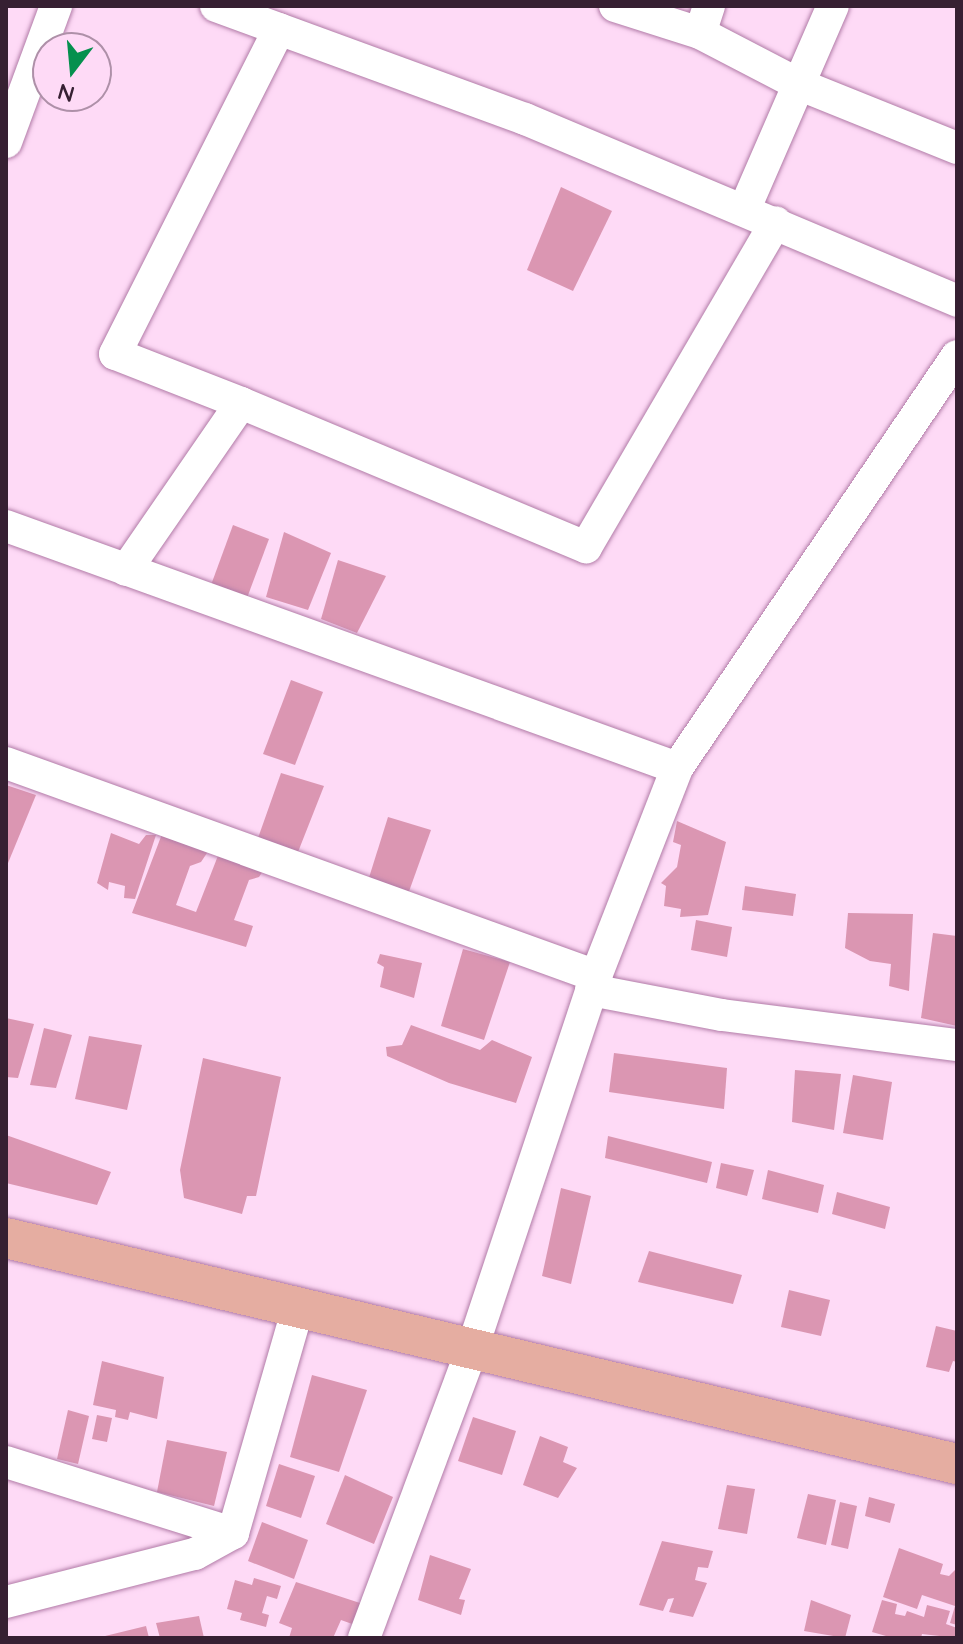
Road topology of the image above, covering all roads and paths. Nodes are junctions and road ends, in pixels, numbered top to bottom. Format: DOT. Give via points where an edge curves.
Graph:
graph roads {
  1 [pos="56,6"];
  2 [pos="216,6"];
  3 [pos="615,6"];
  4 [pos="833,6"];
  5 [pos="704,19"];
  6 [pos="279,29"];
  7 [pos="798,84"];
  8 [pos="6,142"];
  9 [pos="957,148"];
  10 [pos="745,208"];
  11 [pos="776,222"];
  12 [pos="957,301"];
  13 [pos="957,356"];
  14 [pos="241,403"];
  15 [pos="6,526"];
  16 [pos="126,570"];
  17 [pos="6,763"];
  18 [pos="677,768"];
  19 [pos="593,983"];
  20 [pos="957,1045"];
  21 [pos="6,1238"];
  22 [pos="298,1308"];
  23 [pos="473,1346"];
  24 [pos="6,1462"];
  25 [pos="957,1464"];
  26 [pos="233,1533"];
  27 [pos="6,1602"];
  28 [pos="364,1638"];
  1 -- 8 [label="street"];
  2 -- 6 [label="street"];
  3 -- 5 [label="street"];
  4 -- 7 [label="street"];
  5 -- 7 [label="street"];
  6 -- 10 [label="street" via="525,119"];
  6 -- 14 [label="street" via="115,354"];
  7 -- 9 [label="street"];
  7 -- 10 [label="street"];
  10 -- 11 [label="street"];
  11 -- 12 [label="street"];
  11 -- 14 [label="street" via="586,547"];
  13 -- 18 [label="street"];
  14 -- 16 [label="street"];
  15 -- 16 [label="street"];
  16 -- 18 [label="street"];
  17 -- 19 [label="street"];
  18 -- 19 [label="street"];
  19 -- 20 [label="street" via="722,1015"];
  19 -- 23 [label="street"];
  21 -- 22 [label="main road"];
  22 -- 23 [label="main road"];
  22 -- 26 [label="street"];
  23 -- 25 [label="main road"];
  23 -- 28 [label="street"];
  24 -- 26 [label="street"];
  26 -- 27 [label="street" via="195,1554"];
}
